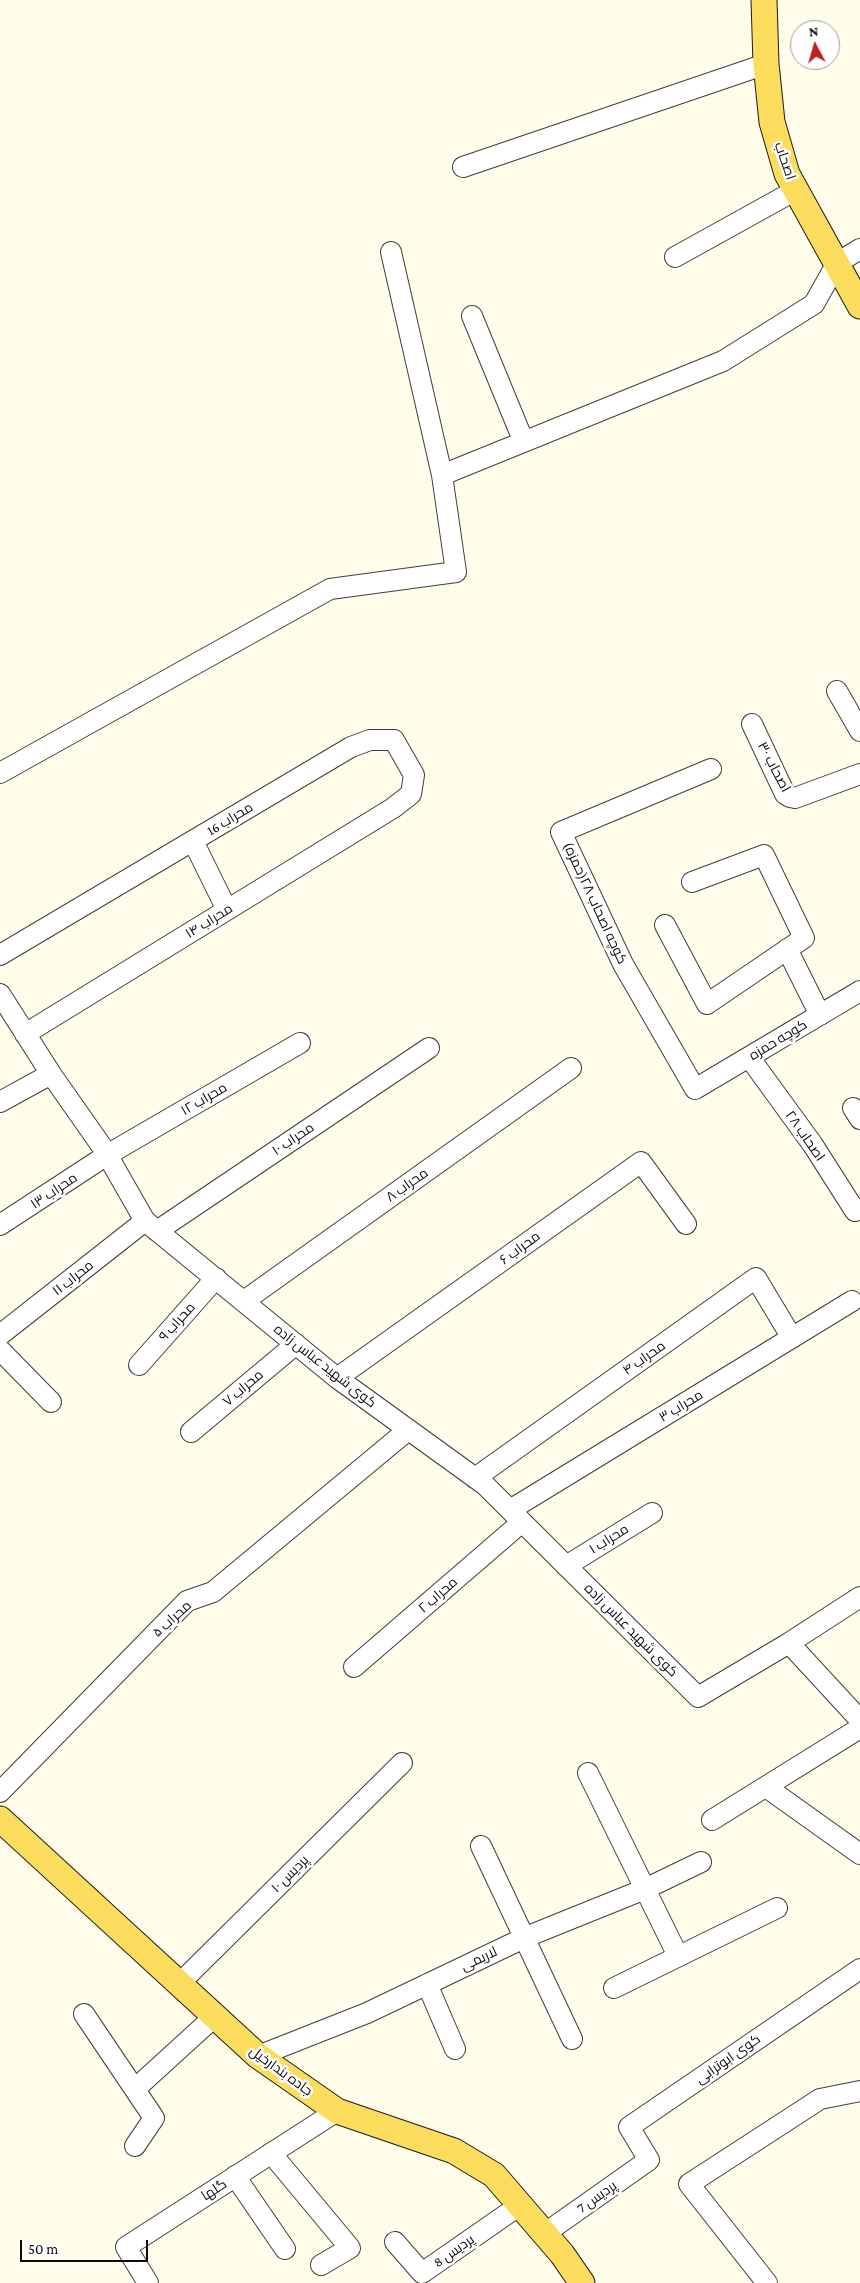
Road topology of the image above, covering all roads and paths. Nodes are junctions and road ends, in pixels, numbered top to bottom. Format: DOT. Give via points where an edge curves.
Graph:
graph roads {
  1 [pos="764,0"];
  2 [pos="766,64"];
  3 [pos="463,167"];
  4 [pos="796,190"];
  5 [pos="860,249"];
  6 [pos="391,252"];
  7 [pos="675,257"];
  8 [pos="837,263"];
  9 [pos="860,306"];
  10 [pos="472,316"];
  11 [pos="523,440"];
  12 [pos="442,475"];
  13 [pos="838,692"];
  14 [pos="752,724"];
  15 [pos="860,731"];
  16 [pos="711,769"];
  17 [pos="0,773"];
  18 [pos="860,774"];
  19 [pos="393,808"];
  20 [pos="193,841"];
  21 [pos="692,882"];
  22 [pos="227,910"];
  23 [pos="665,925"];
  24 [pos="788,949"];
  25 [pos="0,955"];
  26 [pos="860,991"];
  27 [pos="0,994"];
  28 [pos="820,1015"];
  29 [pos="25,1034"];
  30 [pos="300,1043"];
  31 [pos="429,1048"];
  32 [pos="749,1057"];
  33 [pos="571,1068"];
  34 [pos="51,1074"];
  35 [pos="695,1089"];
  36 [pos="0,1102"];
  37 [pos="107,1155"];
  38 [pos="860,1208"];
  39 [pos="686,1224"];
  40 [pos="0,1226"];
  41 [pos="151,1226"];
  42 [pos="216,1278"];
  43 [pos="244,1301"];
  44 [pos="852,1301"];
  45 [pos="0,1335"];
  46 [pos="792,1338"];
  47 [pos="296,1344"];
  48 [pos="0,1350"];
  49 [pos="139,1365"];
  50 [pos="337,1378"];
  51 [pos="51,1402"];
  52 [pos="408,1430"];
  53 [pos="191,1432"];
  54 [pos="474,1478"];
  55 [pos="652,1513"];
  56 [pos="516,1516"];
  57 [pos="566,1566"];
  58 [pos="860,1597"];
  59 [pos="790,1642"];
  60 [pos="354,1667"];
  61 [pos="860,1720"];
  62 [pos="860,1728"];
  63 [pos="402,1763"];
  64 [pos="588,1773"];
  65 [pos="766,1786"];
  66 [pos="0,1792"];
  67 [pos="0,1819"];
  68 [pos="712,1820"];
  69 [pos="481,1846"];
  70 [pos="860,1854"];
  71 [pos="701,1862"];
  72 [pos="645,1889"];
  73 [pos="777,1908"];
  74 [pos="526,1937"];
  75 [pos="678,1956"];
  76 [pos="860,1969"];
  77 [pos="427,1984"];
  78 [pos="178,1985"];
  79 [pos="614,1988"];
  80 [pos="84,2014"];
  81 [pos="214,2017"];
  82 [pos="572,2039"];
  83 [pos="455,2049"];
  84 [pos="258,2056"];
  85 [pos="135,2089"];
  86 [pos="860,2091"];
  87 [pos="337,2111"];
  88 [pos="135,2146"];
  89 [pos="272,2153"];
  90 [pos="649,2160"];
  91 [pos="235,2176"];
  92 [pos="520,2205"];
  93 [pos="544,2234"];
  94 [pos="395,2242"];
  95 [pos="285,2249"];
  96 [pos="321,2265"];
  97 [pos="148,2283"];
  98 [pos="581,2283"];
  99 [pos="767,2283"];
  1 -- 2 [label="main road, اصحاب"];
  2 -- 3 [label="street"];
  2 -- 4 [label="main road, اصحاب" via="772,122"];
  4 -- 7 [label="street"];
  4 -- 8 [label="main road, اصحاب"];
  5 -- 8 [label="street"];
  6 -- 12 [label="street"];
  8 -- 9 [label="main road, اصحاب"];
  8 -- 11 [label="street" via="814,304 723,361"];
  10 -- 11 [label="street"];
  11 -- 12 [label="street"];
  12 -- 17 [label="street" via="456,572 330,589"];
  13 -- 15 [label="street"];
  14 -- 18 [label="street, اصحاب ۳۰" via="785,794 790,797 795,798"];
  16 -- 35 [label="street, کوچه اصحاب ۲۸(حمزه)" via="562,832 623,964"];
  19 -- 20 [label="street, محراب 16" via="411,794 414,775 394,740 370,740 350,748"];
  19 -- 22 [label="street, محراب ۱۴"];
  20 -- 22 [label="street"];
  20 -- 25 [label="street, محراب 16"];
  21 -- 24 [label="street" via="764,855 804,938"];
  22 -- 29 [label="street, محراب ۱۴"];
  23 -- 24 [label="street" via="707,1004"];
  24 -- 28 [label="street"];
  26 -- 28 [label="street, کوچه حمزه"];
  27 -- 29 [label="street, کوی شهید عباس زاده"];
  28 -- 32 [label="street, کوچه حمزه"];
  29 -- 34 [label="street, کوی شهید عباس زاده"];
  30 -- 37 [label="street, محراب ۱۲"];
  31 -- 41 [label="street, محراب ۱۰"];
  32 -- 35 [label="street, کوچه حمزه"];
  32 -- 38 [label="street, اصحاب ۲۸" via="813,1145 855,1211"];
  33 -- 43 [label="street, محراب ۸"];
  34 -- 36 [label="street"];
  34 -- 37 [label="street, کوی شهید عباس زاده"];
  37 -- 40 [label="street, محراب ۱۳"];
  37 -- 41 [label="street, کوی شهید عباس زاده"];
  39 -- 50 [label="street, محراب ۶" via="641,1162"];
  41 -- 42 [label="street, کوی شهید عباس زاده"];
  41 -- 45 [label="street, محراب ۱۱"];
  42 -- 43 [label="street, کوی شهید عباس زاده"];
  42 -- 49 [label="street, محراب ۹"];
  43 -- 47 [label="street, کوی شهید عباس زاده"];
  44 -- 46 [label="street, محراب ۳"];
  46 -- 54 [label="street, محراب ۴" via="756,1278"];
  46 -- 56 [label="street, محراب ۳"];
  47 -- 50 [label="street, کوی شهید عباس زاده"];
  47 -- 53 [label="street, محراب ۷"];
  48 -- 51 [label="street"];
  50 -- 52 [label="street, کوی شهید عباس زاده"];
  52 -- 54 [label="street, کوی شهید عباس زاده"];
  52 -- 66 [label="street, محراب ۵" via="213,1592 187,1602"];
  54 -- 56 [label="street, کوی شهید عباس زاده"];
  55 -- 57 [label="street, محراب ۱"];
  56 -- 57 [label="street, کوی شهید عباس زاده"];
  56 -- 60 [label="street, محراب ۲"];
  57 -- 59 [label="street, کوی شهید عباس زاده" via="698,1697"];
  58 -- 59 [label="street"];
  59 -- 61 [label="street"];
  62 -- 65 [label="street"];
  63 -- 78 [label="street, پردیس ۱۰"];
  64 -- 72 [label="street"];
  65 -- 68 [label="street"];
  65 -- 70 [label="street"];
  67 -- 78 [label="main road, جاده بندارخیل"];
  69 -- 74 [label="street"];
  71 -- 72 [label="street, لاریمی"];
  72 -- 74 [label="street, لاریمی"];
  72 -- 75 [label="street"];
  73 -- 75 [label="street"];
  74 -- 77 [label="street, لاریمی"];
  74 -- 82 [label="street"];
  75 -- 79 [label="street"];
  76 -- 90 [label="street, کوی ابوترابی" via="628,2127"];
  77 -- 83 [label="street"];
  77 -- 84 [label="street, لاریمی" via="367,2013"];
  78 -- 81 [label="main road, جاده بندارخیل"];
  80 -- 85 [label="street"];
  81 -- 84 [label="main road, جاده بندارخیل"];
  81 -- 85 [label="street"];
  84 -- 87 [label="main road, جاده بندارخیل"];
  85 -- 88 [label="street" via="154,2118"];
  86 -- 99 [label="street" via="820,2099 689,2184"];
  87 -- 89 [label="street, گلها"];
  87 -- 92 [label="main road, جاده بندارخیل" via="454,2151 494,2175"];
  89 -- 91 [label="street, گلها"];
  89 -- 96 [label="street" via="350,2248"];
  90 -- 93 [label="street, پردیس 7"];
  91 -- 95 [label="street"];
  91 -- 97 [label="street, گلها" via="126,2247"];
  92 -- 93 [label="main road, جاده بندارخیل"];
  92 -- 94 [label="street, پردیس 8" via="422,2273"];
  93 -- 98 [label="main road, جاده بندارخیل"];
}
